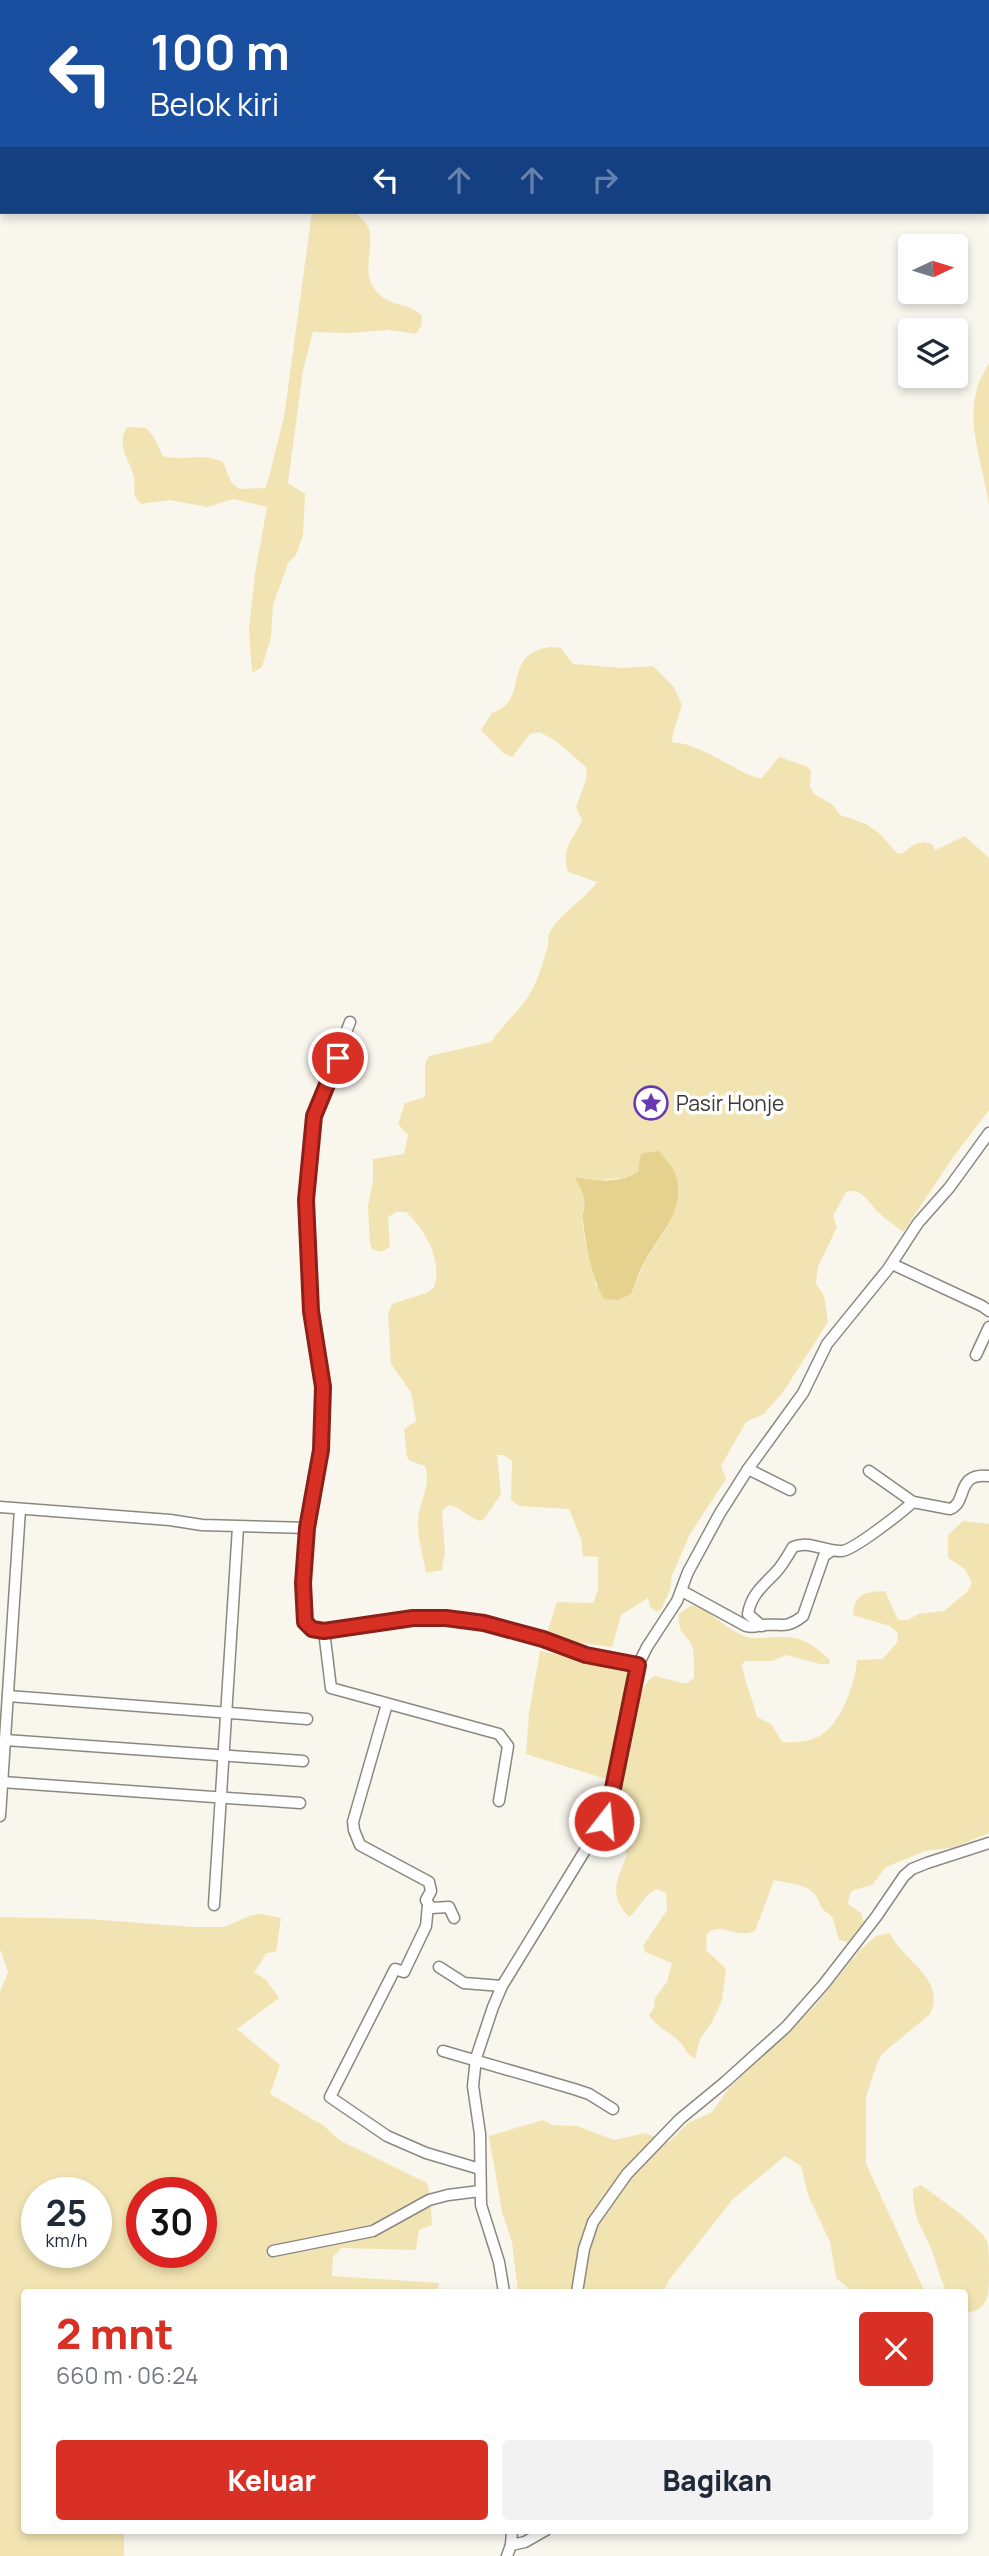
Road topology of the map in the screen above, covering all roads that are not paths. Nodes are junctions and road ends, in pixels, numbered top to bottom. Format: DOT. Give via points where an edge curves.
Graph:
graph roads {
  1 [pos="350,1022"];
  2 [pos="989,1133"];
  3 [pos="892,1264"];
  4 [pos="989,1311"];
  5 [pos="989,1326"];
  6 [pos="976,1355"];
  7 [pos="748,1469"];
  8 [pos="869,1471"];
  9 [pos="989,1476"];
  10 [pos="790,1490"];
  11 [pos="913,1502"];
  12 [pos="0,1507"];
  13 [pos="20,1509"];
  14 [pos="238,1527"];
  15 [pos="307,1528"];
  16 [pos="831,1550"];
  17 [pos="682,1591"];
  18 [pos="762,1626"];
  19 [pos="324,1631"];
  20 [pos="638,1665"];
  21 [pos="8,1696"];
  22 [pos="387,1704"];
  23 [pos="226,1712"];
  24 [pos="307,1719"];
  25 [pos="5,1740"];
  26 [pos="223,1755"];
  27 [pos="303,1761"];
  28 [pos="2,1782"];
  29 [pos="221,1798"];
  30 [pos="499,1801"];
  31 [pos="300,1803"];
  32 [pos="0,1816"];
  33 [pos="989,1843"];
  34 [pos="214,1905"];
  35 [pos="428,1905"];
  36 [pos="454,1918"];
  37 [pos="439,1967"];
  38 [pos="502,1986"];
  39 [pos="443,2051"];
  40 [pos="475,2061"];
  41 [pos="613,2109"];
  42 [pos="480,2169"];
  43 [pos="480,2190"];
  44 [pos="273,2252"];
  45 [pos="504,2289"];
  46 [pos="577,2289"];
  47 [pos="539,2534"];
  48 [pos="509,2550"];
  1 -- 15 [label="street" via="314,1116 306,1200 311,1311 323,1387 321,1450"];
  2 -- 3 [label="street" via="918,1223"];
  3 -- 4 [label="street"];
  3 -- 7 [label="street" via="827,1344 803,1393"];
  5 -- 6 [label="street"];
  7 -- 10 [label="street"];
  7 -- 17 [label="street" via="688,1572"];
  8 -- 11 [label="street"];
  9 -- 11 [label="street" via="976,1476 964,1484 954,1508"];
  11 -- 16 [label="street" via="853,1548"];
  12 -- 13 [label="street"];
  13 -- 14 [label="street"];
  13 -- 21 [label="street"];
  14 -- 15 [label="street"];
  14 -- 23 [label="street"];
  15 -- 19 [label="street" via="305,1622"];
  16 -- 18 [label="street" via="824,1556 801,1619 780,1627"];
  16 -- 18 [label="street" via="793,1547 753,1596 747,1614"];
  17 -- 18 [label="street" via="736,1622"];
  17 -- 20 [label="street"];
  19 -- 20 [label="street" via="446,1618 484,1623 586,1655"];
  19 -- 22 [label="street" via="331,1688"];
  20 -- 38 [label="street" via="604,1821"];
  21 -- 23 [label="street"];
  21 -- 25 [label="street"];
  22 -- 30 [label="street" via="499,1734 508,1746"];
  22 -- 35 [label="street" via="354,1830 360,1845 429,1882"];
  23 -- 24 [label="street"];
  23 -- 26 [label="street"];
  25 -- 26 [label="street"];
  25 -- 28 [label="street"];
  26 -- 27 [label="street"];
  26 -- 29 [label="street"];
  28 -- 29 [label="street"];
  28 -- 32 [label="street"];
  29 -- 31 [label="street"];
  29 -- 34 [label="street"];
  33 -- 46 [label="street" via="904,1876 786,2027 680,2119 627,2174 593,2222"];
  35 -- 36 [label="street" via="449,1907"];
  35 -- 42 [label="street" via="426,1926 404,1972 395,1969 330,2097 387,2136"];
  37 -- 38 [label="street" via="464,1983"];
  38 -- 40 [label="street"];
  39 -- 40 [label="street"];
  40 -- 41 [label="street" via="589,2094"];
  40 -- 42 [label="street"];
  42 -- 43 [label="street"];
  43 -- 44 [label="street" via="429,2200 373,2231"];
  43 -- 45 [label="street"];
  47 -- 48 [label="street"];
}
